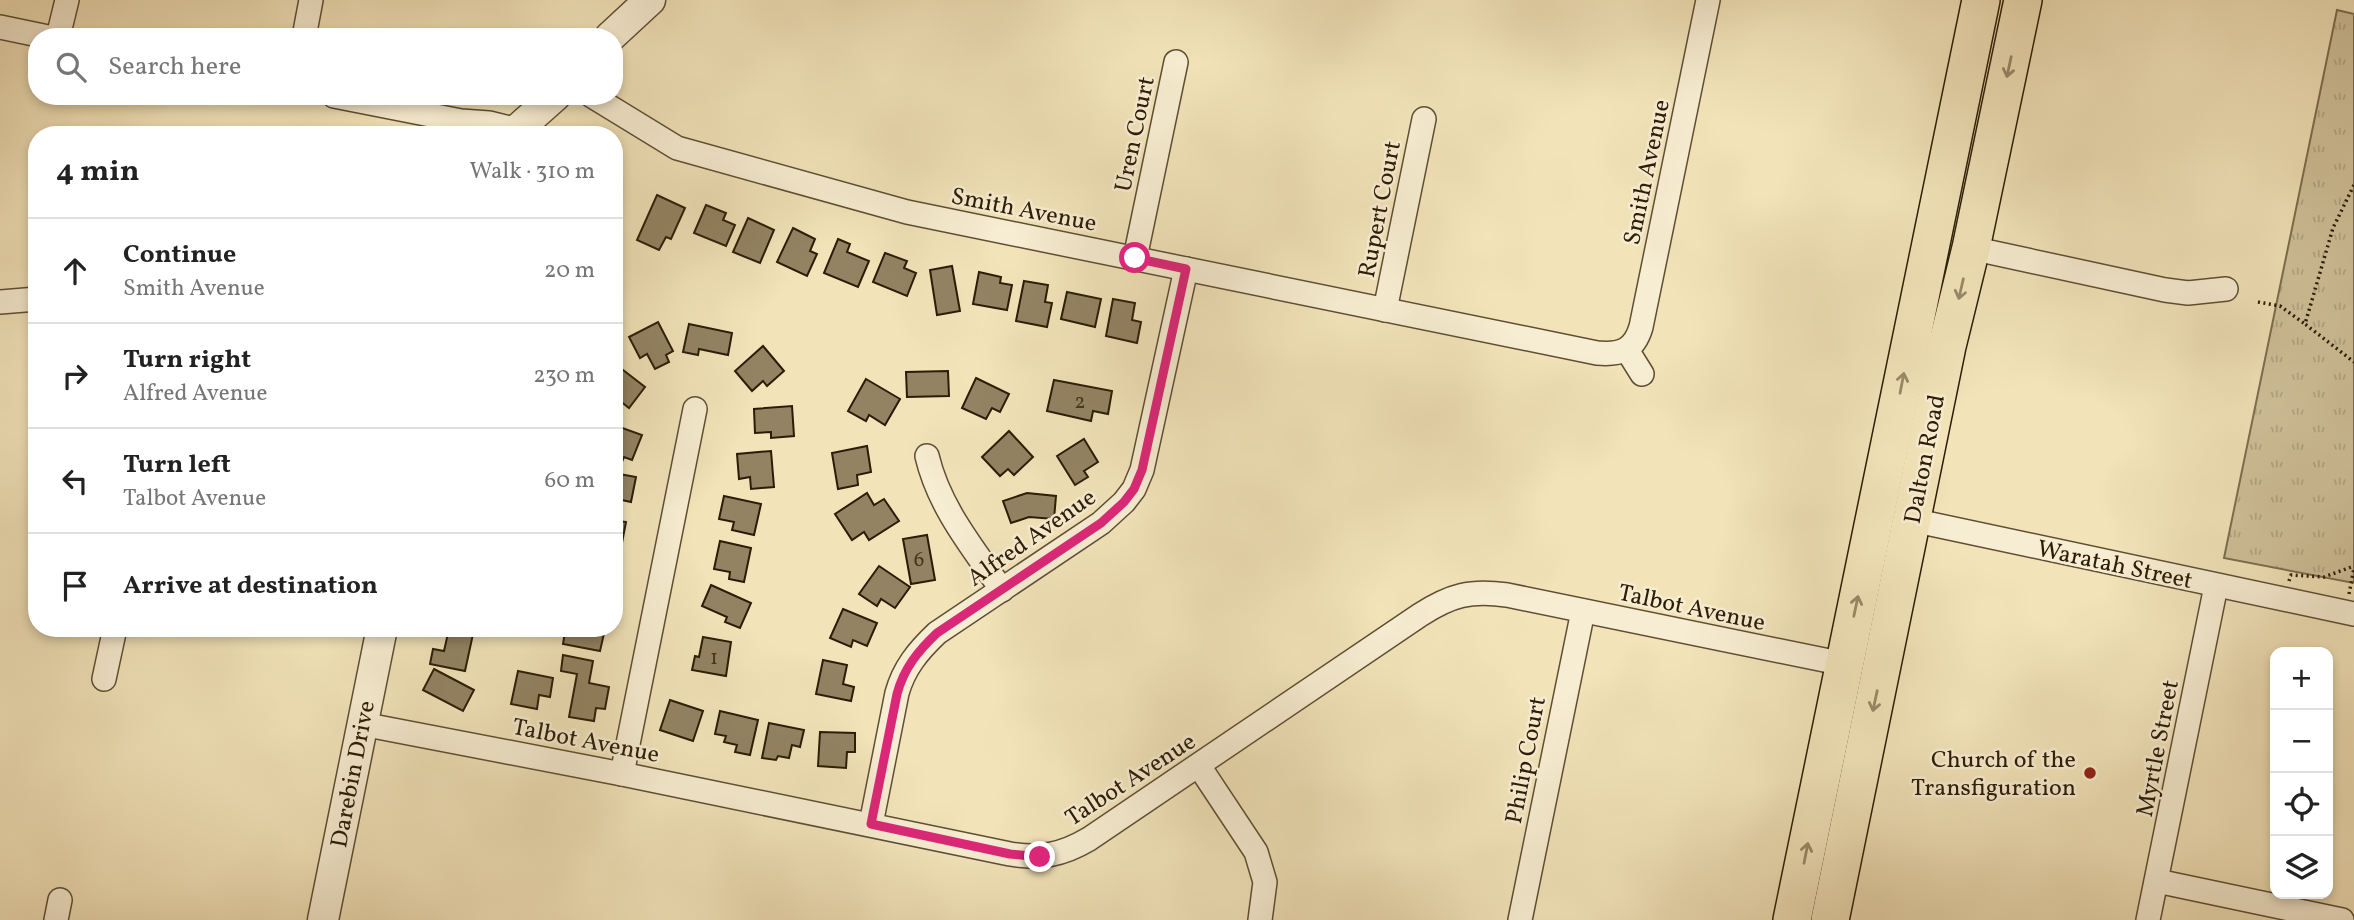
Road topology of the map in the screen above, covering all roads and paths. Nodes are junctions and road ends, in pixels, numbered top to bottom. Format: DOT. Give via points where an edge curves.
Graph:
graph roads {
  1 [pos="67,0"];
  2 [pos="311,0"];
  3 [pos="650,0"];
  4 [pos="1708,0"];
  5 [pos="1980,0"];
  6 [pos="2023,0"];
  7 [pos="0,27"];
  8 [pos="60,28"];
  9 [pos="306,28"];
  10 [pos="620,28"];
  11 [pos="28,33"];
  12 [pos="1176,62"];
  13 [pos="380,105"];
  14 [pos="547,105"];
  15 [pos="606,105"];
  16 [pos="1424,119"];
  17 [pos="497,126"];
  18 [pos="524,126"];
  19 [pos="2354,185"];
  20 [pos="1971,248"];
  21 [pos="1135,258"];
  22 [pos="1186,269"];
  23 [pos="2226,289"];
  24 [pos="28,300"];
  25 [pos="0,302"];
  26 [pos="2258,302"];
  27 [pos="1385,310"];
  28 [pos="2305,324"];
  29 [pos="1627,350"];
  30 [pos="2354,362"];
  31 [pos="1642,374"];
  32 [pos="695,410"];
  33 [pos="927,456"];
  34 [pos="1875,513"];
  35 [pos="1912,520"];
  36 [pos="2354,566"];
  37 [pos="2301,584"];
  38 [pos="2216,586"];
  39 [pos="1002,590"];
  40 [pos="2337,592"];
  41 [pos="2354,595"];
  42 [pos="1583,611"];
  43 [pos="2354,614"];
  44 [pos="112,637"];
  45 [pos="380,637"];
  46 [pos="1844,664"];
  47 [pos="104,679"];
  48 [pos="362,723"];
  49 [pos="1199,766"];
  50 [pos="622,774"];
  51 [pos="871,824"];
  52 [pos="2157,881"];
  53 [pos="324,920"];
  54 [pos="1260,920"];
  55 [pos="1520,920"];
  56 [pos="1792,920"];
  57 [pos="1830,920"];
  58 [pos="2148,920"];
  59 [pos="2342,920"];
  1 -- 8 [label="street"];
  2 -- 9 [label="street"];
  3 -- 10 [label="street"];
  4 -- 29 [label="street, Smith Avenue" via="1641,327"];
  34 -- 5 [label="main road, Dalton Road, one-way"];
  6 -- 20 [label="main road, Dalton Road, one-way"];
  7 -- 11 [label="street"];
  12 -- 21 [label="street, Uren Court"];
  13 -- 17 [label="street"];
  14 -- 18 [label="street"];
  15 -- 21 [label="street, Smith Avenue" via="690,152 907,212"];
  16 -- 27 [label="street, Rupert Court"];
  19 -- 28 [label="path" via="2333,228"];
  20 -- 23 [label="street" via="2188,293"];
  20 -- 35 [label="main road, Dalton Road, one-way"];
  21 -- 22 [label="street, Smith Avenue"];
  22 -- 27 [label="street, Smith Avenue"];
  22 -- 39 [label="street, Alfred Avenue" via="1150,443 1134,489 1101,523"];
  24 -- 25 [label="street"];
  26 -- 28 [label="path" via="2280,306"];
  27 -- 29 [label="street, Smith Avenue" via="1597,352"];
  28 -- 30 [label="path"];
  29 -- 31 [label="street"];
  32 -- 50 [label="street"];
  33 -- 39 [label="street" via="945,507"];
  34 -- 35 [label="main road, Waratah Street"];
  46 -- 34 [label="main road, Dalton Road, one-way"];
  35 -- 38 [label="street, Waratah Street"];
  35 -- 57 [label="main road, Dalton Road, one-way"];
  36 -- 37 [label="path" via="2324,577 2291,575 2289,582"];
  38 -- 43 [label="street, Waratah Street"];
  38 -- 52 [label="street, Myrtle Street"];
  39 -- 51 [label="street, Alfred Avenue" via="937,633 909,664 897,694"];
  40 -- 41 [label="path"];
  42 -- 46 [label="street, Talbot Avenue"];
  42 -- 49 [label="street, Talbot Avenue" via="1487,593 1455,596 1408,623"];
  42 -- 55 [label="street, Philip Court"];
  44 -- 47 [label="street"];
  45 -- 48 [label="street, Darebin Drive"];
  56 -- 46 [label="main road, Dalton Road, one-way"];
  48 -- 50 [label="street, Talbot Avenue"];
  48 -- 53 [label="street, Darebin Drive"];
  49 -- 51 [label="street, Talbot Avenue" via="1089,839 1053,855 1010,854"];
  49 -- 54 [label="street" via="1256,852 1265,882"];
  50 -- 51 [label="street, Talbot Avenue"];
  52 -- 58 [label="street, Myrtle Street"];
  52 -- 59 [label="street"];
}
